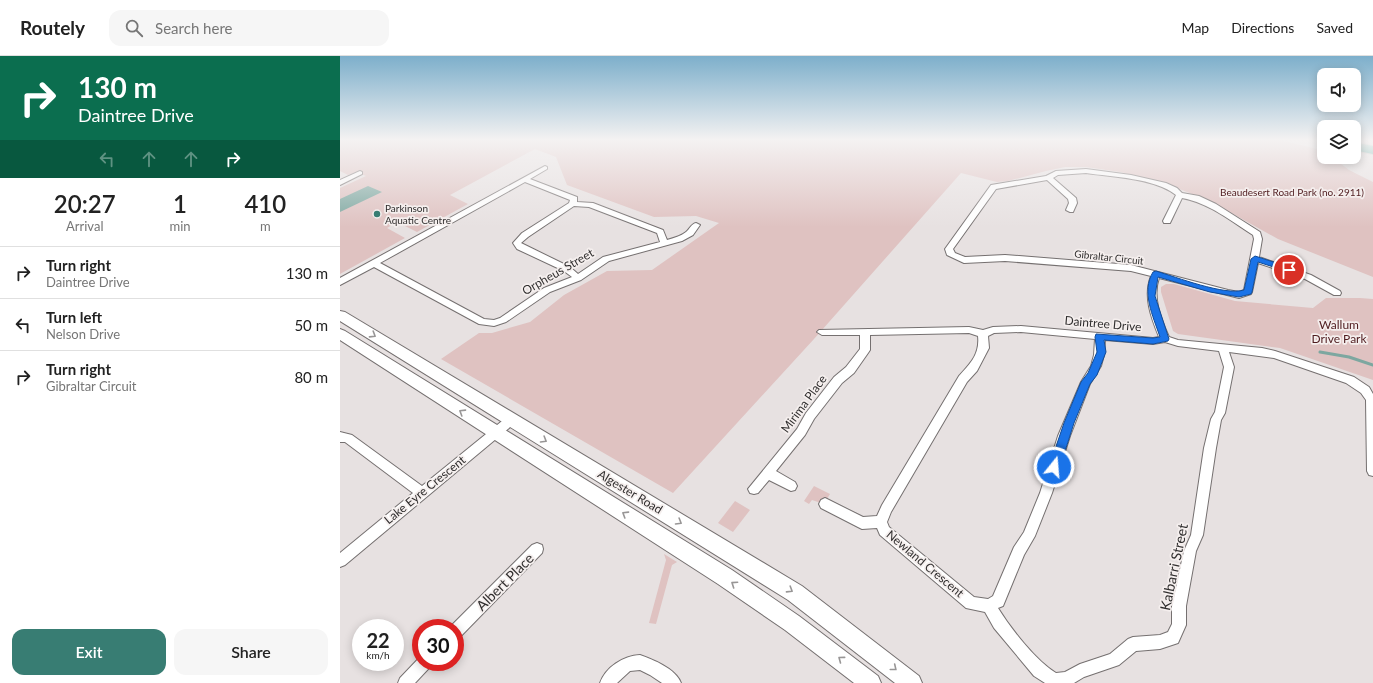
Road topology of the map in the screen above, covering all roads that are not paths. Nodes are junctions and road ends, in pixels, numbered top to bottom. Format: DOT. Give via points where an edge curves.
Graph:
graph roads {
  1 [pos="545,168"];
  2 [pos="360,173"];
  3 [pos="1048,178"];
  4 [pos="524,179"];
  5 [pos="340,183"];
  6 [pos="1180,195"];
  7 [pos="573,204"];
  8 [pos="1070,210"];
  9 [pos="1168,221"];
  10 [pos="696,225"];
  11 [pos="664,243"];
  12 [pos="1255,259"];
  13 [pos="373,263"];
  14 [pos="1156,274"];
  15 [pos="578,278"];
  16 [pos="340,282"];
  17 [pos="1337,293"];
  18 [pos="340,315"];
  19 [pos="822,332"];
  20 [pos="865,332"];
  21 [pos="340,334"];
  22 [pos="983,334"];
  23 [pos="1100,337"];
  24 [pos="1164,339"];
  25 [pos="1223,348"];
  26 [pos="511,420"];
  27 [pos="1373,426"];
  28 [pos="495,432"];
  29 [pos="340,437"];
  30 [pos="1373,471"];
  31 [pos="769,472"];
  32 [pos="791,486"];
  33 [pos="754,489"];
  34 [pos="422,493"];
  35 [pos="825,504"];
  36 [pos="881,522"];
  37 [pos="537,549"];
  38 [pos="340,560"];
  39 [pos="989,606"];
  40 [pos="464,623"];
  41 [pos="417,671"];
  42 [pos="1056,682"];
  43 [pos="405,683"];
  44 [pos="608,683"];
  45 [pos="674,683"];
  46 [pos="871,683"];
  47 [pos="912,683"];
  1 -- 4 [label="street"];
  2 -- 5 [label="street"];
  3 -- 6 [label="street, Gibraltar Circuit" via="1056,173 1095,172 1163,185"];
  3 -- 8 [label="street" via="1072,198"];
  3 -- 14 [label="street, Gibraltar Circuit" via="994,187 949,249 951,255 964,260 1005,258 1131,268"];
  4 -- 7 [label="street" via="574,199"];
  4 -- 13 [label="street"];
  6 -- 9 [label="street"];
  6 -- 12 [label="street, Gibraltar Circuit" via="1196,198 1213,206 1257,234"];
  7 -- 11 [label="street" via="590,205 660,232"];
  7 -- 15 [label="street" via="517,243 520,247 567,269"];
  10 -- 11 [label="street, Orpheus Street" via="690,233"];
  11 -- 15 [label="street, Orpheus Street" via="606,259"];
  12 -- 14 [label="street, Gibraltar Circuit" via="1248,292 1239,295 1210,290"];
  12 -- 17 [label="street" via="1325,284"];
  13 -- 15 [label="street, Orpheus Street" via="488,323 503,320 547,290"];
  13 -- 16 [label="street"];
  14 -- 24 [label="street" via="1152,280 1151,296"];
  18 -- 26 [label="main road, Algester Road, one-way"];
  19 -- 20 [label="street, Daintree Drive"];
  20 -- 22 [label="street, Daintree Drive" via="969,330"];
  20 -- 31 [label="street, Mirima Place" via="865,350 850,370 838,380"];
  28 -- 21 [label="main road, Algester Road, one-way"];
  22 -- 23 [label="street, Daintree Drive" via="993,330 1021,329"];
  22 -- 36 [label="street, Newland Crescent" via="984,348 886,509"];
  23 -- 24 [label="street, Daintree Drive" via="1153,341"];
  23 -- 39 [label="street" via="1101,352 1064,436 1029,536 1019,551 998,601"];
  24 -- 25 [label="street, Daintree Drive"];
  25 -- 27 [label="street, Daintree Drive" via="1262,352 1350,380 1365,390 1370,399"];
  25 -- 42 [label="street, Kalbarri Street" via="1229,367 1210,448 1197,534 1190,551 1179,606 1179,625 1173,638 1160,642 1133,644 1114,660"];
  26 -- 28 [label="street, Lake Eyre Crescent"];
  26 -- 47 [label="main road, Algester Road, one-way" via="795,593"];
  27 -- 30 [label="street, Daintree Drive"];
  28 -- 34 [label="street, Lake Eyre Crescent"];
  46 -- 28 [label="main road, Algester Road, one-way" via="792,623 725,577"];
  29 -- 34 [label="street" via="348,438"];
  31 -- 32 [label="street"];
  31 -- 33 [label="street, Mirima Place"];
  34 -- 38 [label="street, Lake Eyre Crescent"];
  35 -- 36 [label="street" via="862,522"];
  36 -- 39 [label="street, Newland Crescent" via="884,532 971,603"];
  37 -- 40 [label="street, Albert Place"];
  39 -- 42 [label="street, Kalbarri Street" via="999,623 1039,671"];
  41 -- 43 [label="street"];
  44 -- 45 [label="street" via="630,663 644,663 653,667"];
}
